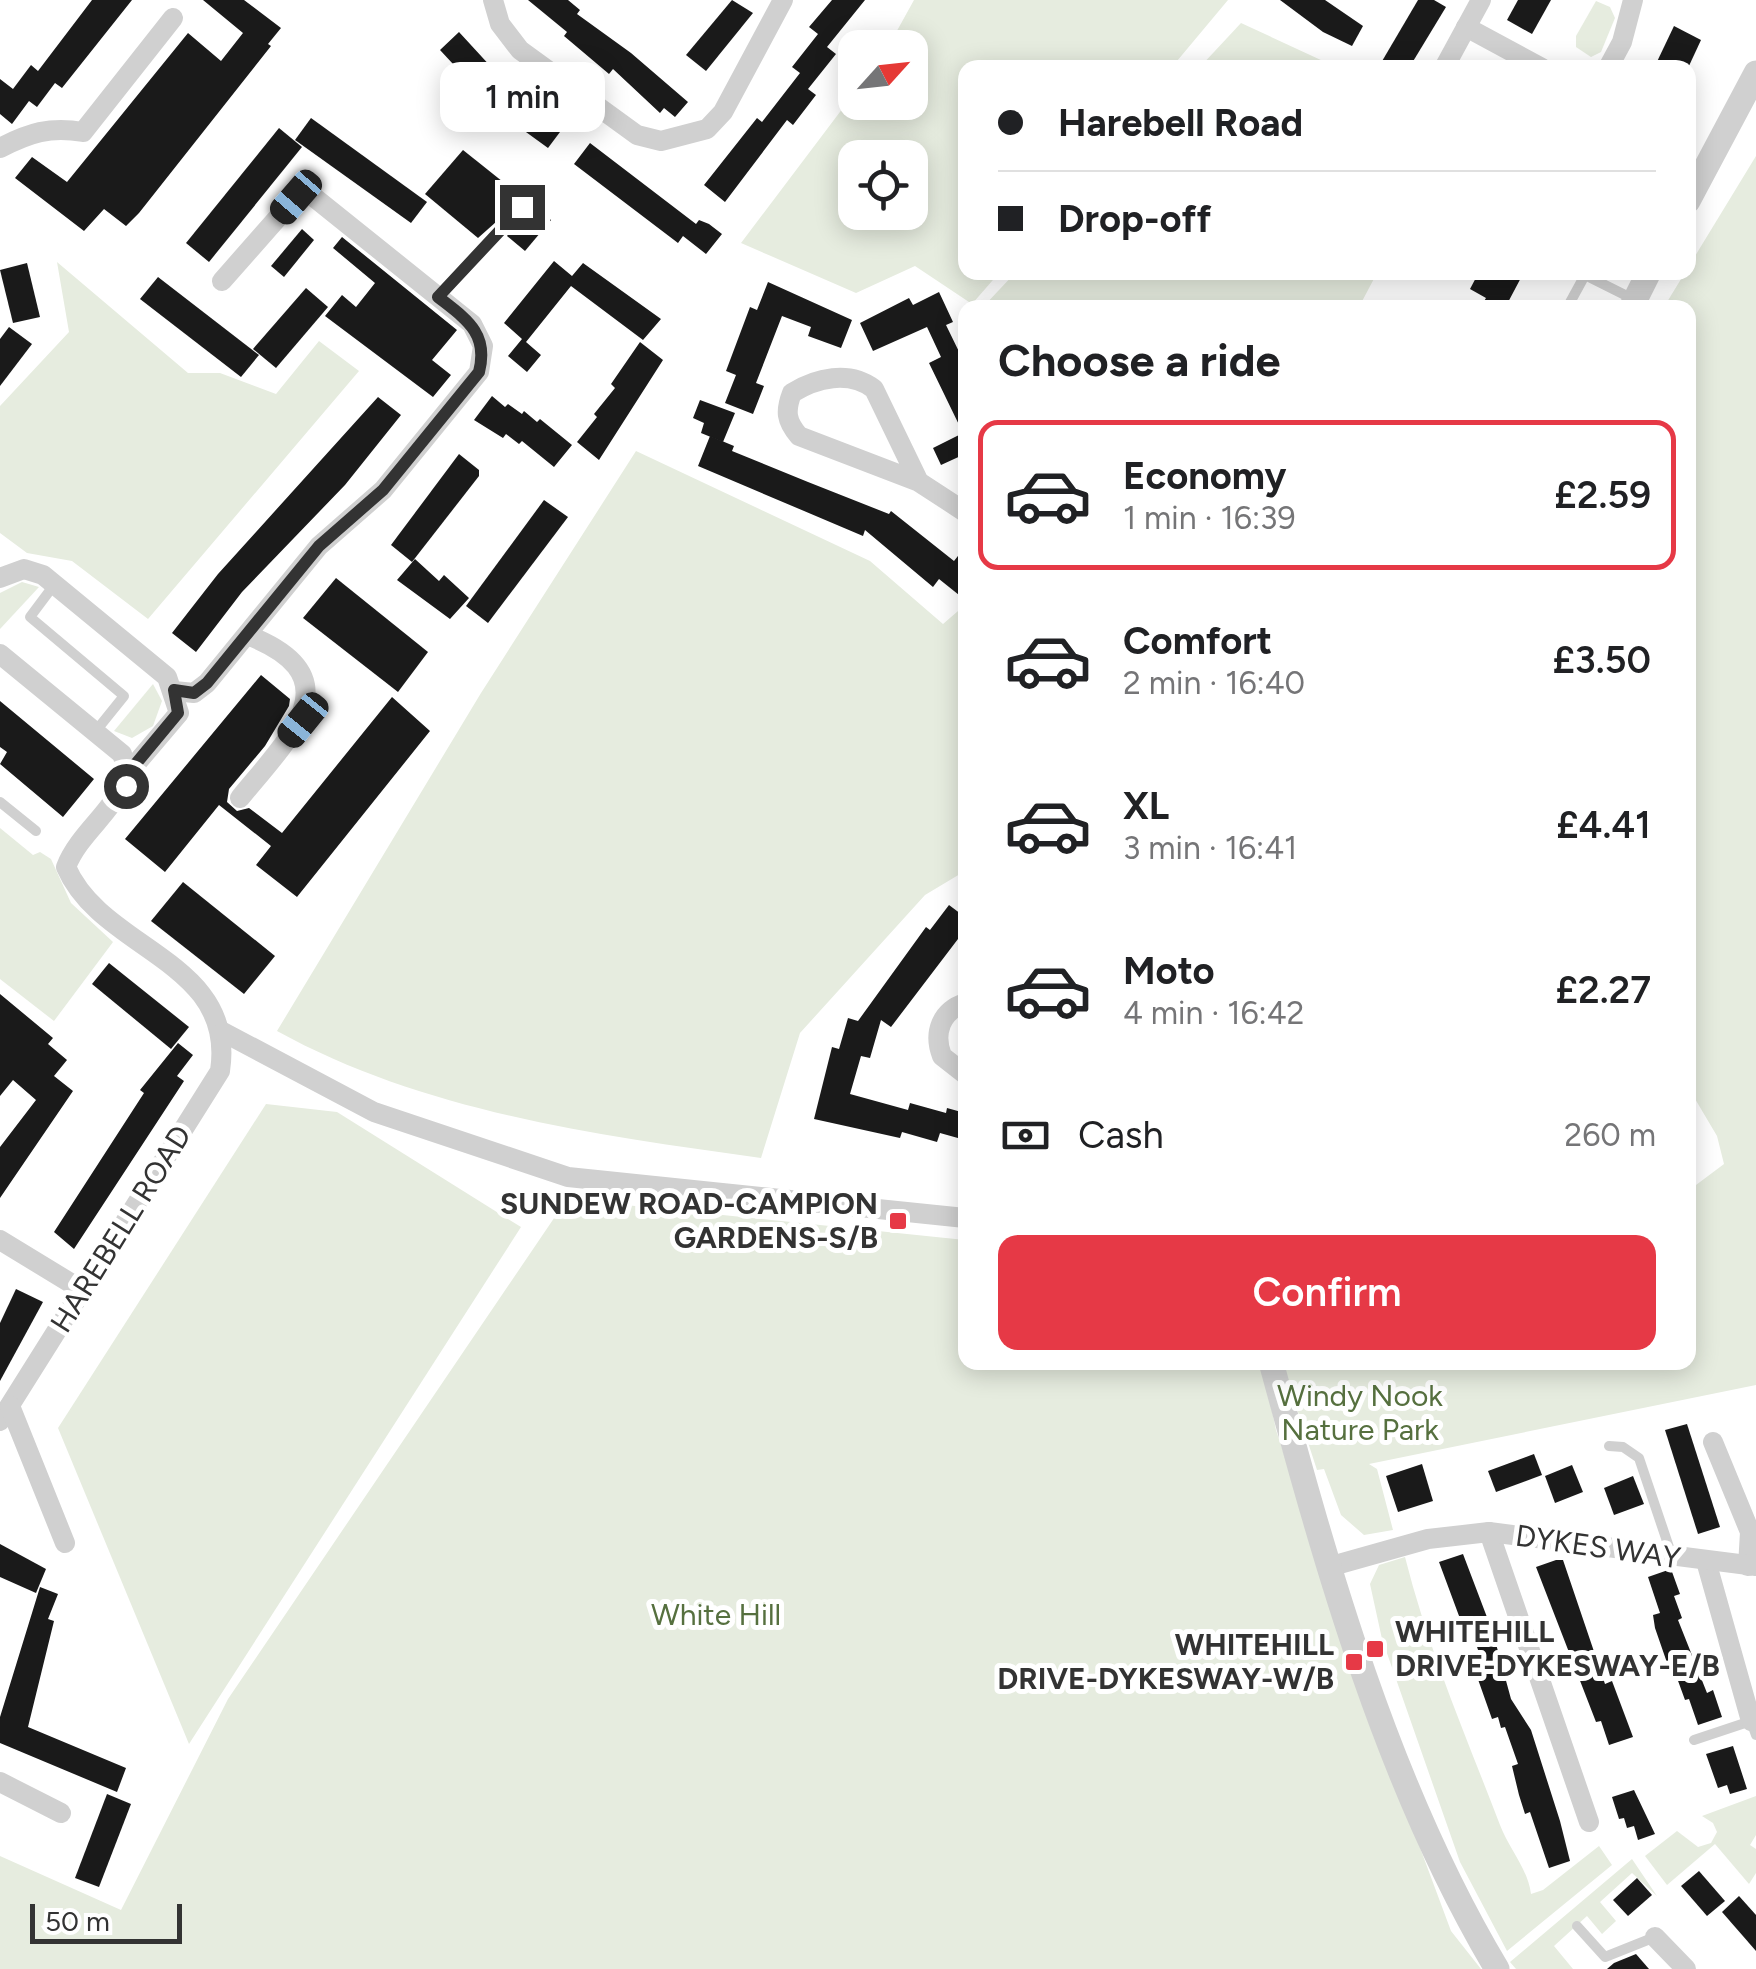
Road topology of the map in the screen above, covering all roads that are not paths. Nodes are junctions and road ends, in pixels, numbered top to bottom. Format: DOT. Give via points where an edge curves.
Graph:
graph roads {
  1 [pos="493,0"];
  2 [pos="783,0"];
  3 [pos="1481,0"];
  4 [pos="1633,0"];
  5 [pos="173,18"];
  6 [pos="1466,27"];
  7 [pos="1448,60"];
  8 [pos="1527,60"];
  9 [pos="1612,60"];
  10 [pos="1756,73"];
  11 [pos="0,148"];
  12 [pos="1696,186"];
  13 [pos="522,207"];
  14 [pos="1593,280"];
  15 [pos="222,281"];
  16 [pos="438,297"];
  17 [pos="1626,300"];
  18 [pos="918,482"];
  19 [pos="958,508"];
  20 [pos="0,578"];
  21 [pos="54,584"];
  22 [pos="247,636"];
  23 [pos="0,654"];
  24 [pos="174,690"];
  25 [pos="95,732"];
  26 [pos="129,772"];
  27 [pos="240,798"];
  28 [pos="0,802"];
  29 [pos="36,831"];
  30 [pos="958,1007"];
  31 [pos="223,1032"];
  32 [pos="958,1069"];
  33 [pos="958,1217"];
  34 [pos="0,1240"];
  35 [pos="82,1290"];
  36 [pos="1273,1370"];
  37 [pos="5,1413"];
  38 [pos="1714,1442"];
  39 [pos="1609,1446"];
  40 [pos="1489,1532"];
  41 [pos="65,1543"];
  42 [pos="1672,1557"];
  43 [pos="1706,1561"];
  44 [pos="1332,1566"];
  45 [pos="1752,1566"];
  46 [pos="1754,1726"];
  47 [pos="1694,1740"];
  48 [pos="0,1782"];
  49 [pos="60,1813"];
  50 [pos="1589,1822"];
  51 [pos="1577,1926"];
  52 [pos="1656,1937"];
  53 [pos="1497,1969"];
  54 [pos="1686,1969"];
  1 -- 2 [label="street" via="500,24 520,50 637,135 661,141 706,129 724,112"];
  3 -- 6 [label="street"];
  4 -- 9 [label="street"];
  5 -- 11 [label="street" via="82,132 30,132"];
  6 -- 7 [label="street"];
  6 -- 8 [label="street"];
  10 -- 12 [label="street"];
  13 -- 16 [label="lane"];
  14 -- 17 [label="lane"];
  15 -- 16 [label="street" via="296,197 310,194"];
  16 -- 22 [label="street" via="479,334 479,372 383,490 319,546"];
  18 -- 18 [label="street" via="800,436 786,408 792,393 818,380 866,382"];
  18 -- 19 [label="street"];
  20 -- 21 [label="street" via="24,569"];
  21 -- 24 [label="street" via="167,677"];
  21 -- 25 [label="lane" via="30,617 124,696"];
  22 -- 24 [label="street" via="194,693"];
  22 -- 27 [label="street" via="278,647 298,670 307,697 303,720"];
  23 -- 25 [label="street"];
  24 -- 26 [label="street" via="178,713"];
  25 -- 26 [label="street" via="122,754"];
  26 -- 31 [label="street" via="126,786 75,844 66,867 78,893 208,1000"];
  28 -- 29 [label="lane"];
  30 -- 32 [label="street" via="938,1033 942,1056"];
  31 -- 33 [label="street" via="374,1112 568,1177"];
  31 -- 35 [label="street, HAREBELL ROAD" via="220,1070"];
  34 -- 35 [label="street"];
  35 -- 37 [label="street, HAREBELL ROAD"];
  36 -- 44 [label="street"];
  37 -- 41 [label="street"];
  38 -- 45 [label="street, DYKES WAY" via="1750,1532"];
  39 -- 42 [label="lane" via="1640,1458"];
  40 -- 42 [label="street, DYKES WAY"];
  40 -- 44 [label="street, DYKES WAY" via="1428,1539"];
  40 -- 50 [label="street, DYKES WAY"];
  42 -- 43 [label="street, DYKES WAY"];
  43 -- 45 [label="street, DYKES WAY"];
  43 -- 46 [label="street, DYKES WAY"];
  44 -- 53 [label="street" via="1400,1764 1467,1918"];
  46 -- 47 [label="lane"];
  48 -- 49 [label="street"];
  51 -- 52 [label="lane" via="1605,1957"];
  52 -- 54 [label="street"];
}
